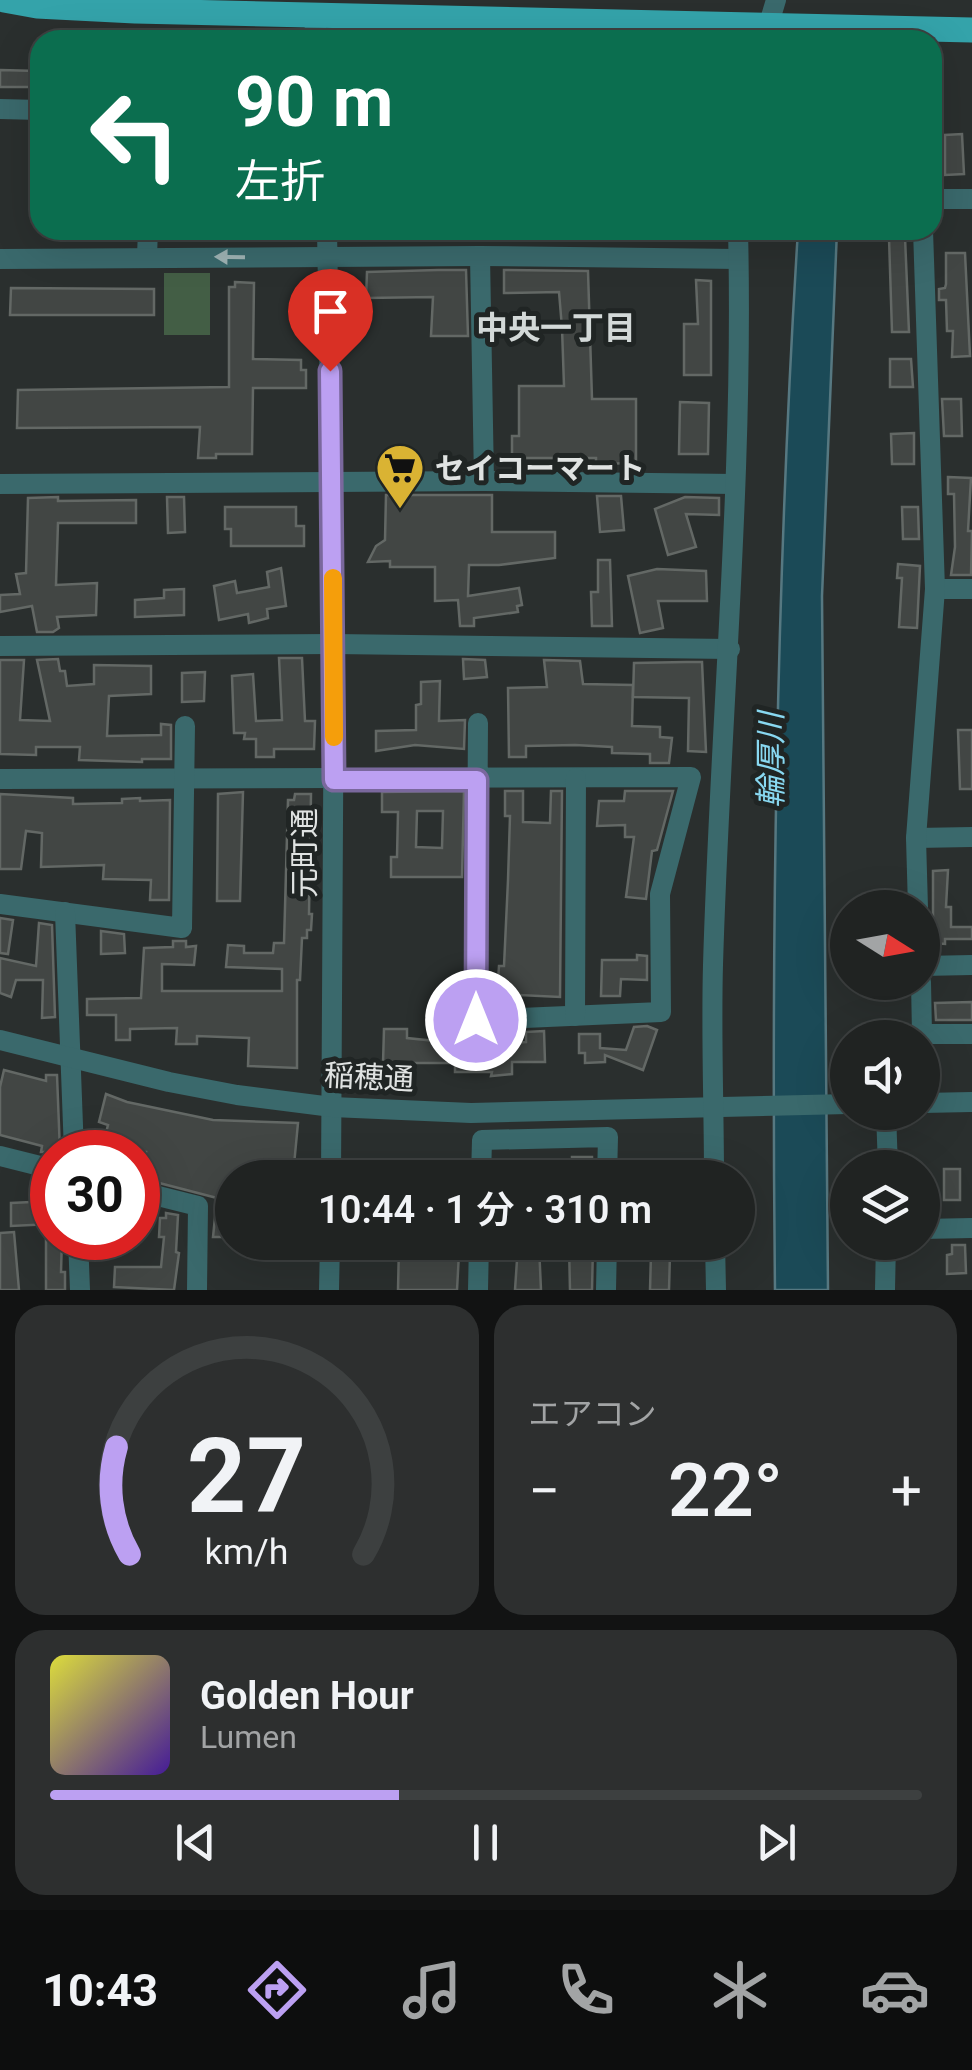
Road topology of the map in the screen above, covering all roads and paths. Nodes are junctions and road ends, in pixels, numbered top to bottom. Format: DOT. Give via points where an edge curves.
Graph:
graph roads {
  1 [pos="4,0"];
  2 [pos="322,7"];
  3 [pos="770,22"];
  4 [pos="892,30"];
  5 [pos="972,30"];
  6 [pos="942,31"];
  7 [pos="0,109"];
  8 [pos="30,110"];
  9 [pos="972,198"];
  10 [pos="942,199"];
  11 [pos="148,240"];
  12 [pos="328,240"];
  13 [pos="738,240"];
  14 [pos="923,240"];
  15 [pos="147,256"];
  16 [pos="480,256"];
  17 [pos="328,258"];
  18 [pos="0,259"];
  19 [pos="738,259"];
  20 [pos="484,481"];
  21 [pos="0,484"];
  22 [pos="331,484"];
  23 [pos="735,484"];
  24 [pos="934,589"];
  25 [pos="972,589"];
  26 [pos="334,644"];
  27 [pos="0,646"];
  28 [pos="730,650"];
  29 [pos="478,723"];
  30 [pos="186,726"];
  31 [pos="576,778"];
  32 [pos="0,779"];
  33 [pos="184,780"];
  34 [pos="334,780"];
  35 [pos="477,780"];
  36 [pos="972,837"];
  37 [pos="916,838"];
  38 [pos="917,890"];
  39 [pos="0,904"];
  40 [pos="65,912"];
  41 [pos="972,965"];
  42 [pos="940,966"];
  43 [pos="921,1000"];
  44 [pos="575,1016"];
  45 [pos="972,1034"];
  46 [pos="0,1040"];
  47 [pos="68,1057"];
  48 [pos="940,1102"];
  49 [pos="972,1102"];
  50 [pos="830,1104"];
  51 [pos="332,1106"];
  52 [pos="714,1106"];
  53 [pos="73,1130"];
  54 [pos="0,1156"];
  55 [pos="331,1160"];
  56 [pos="481,1160"];
  57 [pos="608,1160"];
  58 [pos="714,1160"];
  59 [pos="30,1164"];
  60 [pos="160,1196"];
  61 [pos="972,1228"];
  62 [pos="940,1229"];
  63 [pos="79,1260"];
  64 [pos="330,1260"];
  65 [pos="479,1260"];
  66 [pos="606,1260"];
  67 [pos="715,1260"];
  68 [pos="885,1260"];
  69 [pos="80,1290"];
  70 [pos="197,1290"];
  71 [pos="330,1290"];
  72 [pos="478,1290"];
  73 [pos="606,1290"];
  74 [pos="716,1290"];
  75 [pos="884,1290"];
  1 -- 2 [label="main road" via="115,10"];
  2 -- 3 [label="main road"];
  3 -- 4 [label="main road"];
  5 -- 6 [label="main road"];
  7 -- 8 [label="street"];
  9 -- 10 [label="street"];
  11 -- 15 [label="street"];
  12 -- 17 [label="street, 元町通"];
  13 -- 19 [label="street"];
  14 -- 24 [label="street"];
  17 -- 15 [label="street, one-way"];
  15 -- 18 [label="street"];
  16 -- 17 [label="street"];
  16 -- 19 [label="street"];
  16 -- 20 [label="street"];
  17 -- 22 [label="street, 元町通"];
  19 -- 23 [label="street"];
  20 -- 22 [label="street"];
  20 -- 23 [label="street"];
  21 -- 22 [label="street"];
  22 -- 26 [label="street, 元町通"];
  23 -- 28 [label="street"];
  24 -- 25 [label="street"];
  24 -- 37 [label="street"];
  26 -- 27 [label="street"];
  26 -- 28 [label="street"];
  26 -- 34 [label="street, 元町通"];
  28 -- 52 [label="street" via="713,966"];
  29 -- 35 [label="street"];
  30 -- 33 [label="street"];
  31 -- 35 [label="street"];
  31 -- 44 [label="street"];
  31 -- 44 [label="street" via="691,777 660,894 660,1012"];
  32 -- 33 [label="street"];
  33 -- 34 [label="street"];
  33 -- 40 [label="street" via="182,928"];
  34 -- 35 [label="street"];
  34 -- 51 [label="street, 元町通"];
  35 -- 44 [label="street" via="476,1020"];
  36 -- 37 [label="street"];
  37 -- 38 [label="street"];
  39 -- 40 [label="street"];
  40 -- 47 [label="street"];
  41 -- 42 [label="street"];
  43 -- 45 [label="street" via="922,1034"];
  46 -- 47 [label="street, 稲穂通"];
  47 -- 51 [label="street, 稲穂通" via="237,1096"];
  47 -- 53 [label="street"];
  48 -- 49 [label="street"];
  50 -- 52 [label="street, 稲穂通"];
  51 -- 52 [label="street, 稲穂通" via="471,1112"];
  51 -- 55 [label="street, 元町通"];
  52 -- 58 [label="street"];
  54 -- 59 [label="street"];
  56 -- 57 [label="street" via="482,1140 608,1138"];
  60 -- 70 [label="street" via="198,1206"];
  61 -- 62 [label="street"];
  63 -- 69 [label="street"];
  64 -- 71 [label="street"];
  65 -- 72 [label="street"];
  66 -- 73 [label="street"];
  67 -- 74 [label="street"];
  68 -- 75 [label="street"];
}
